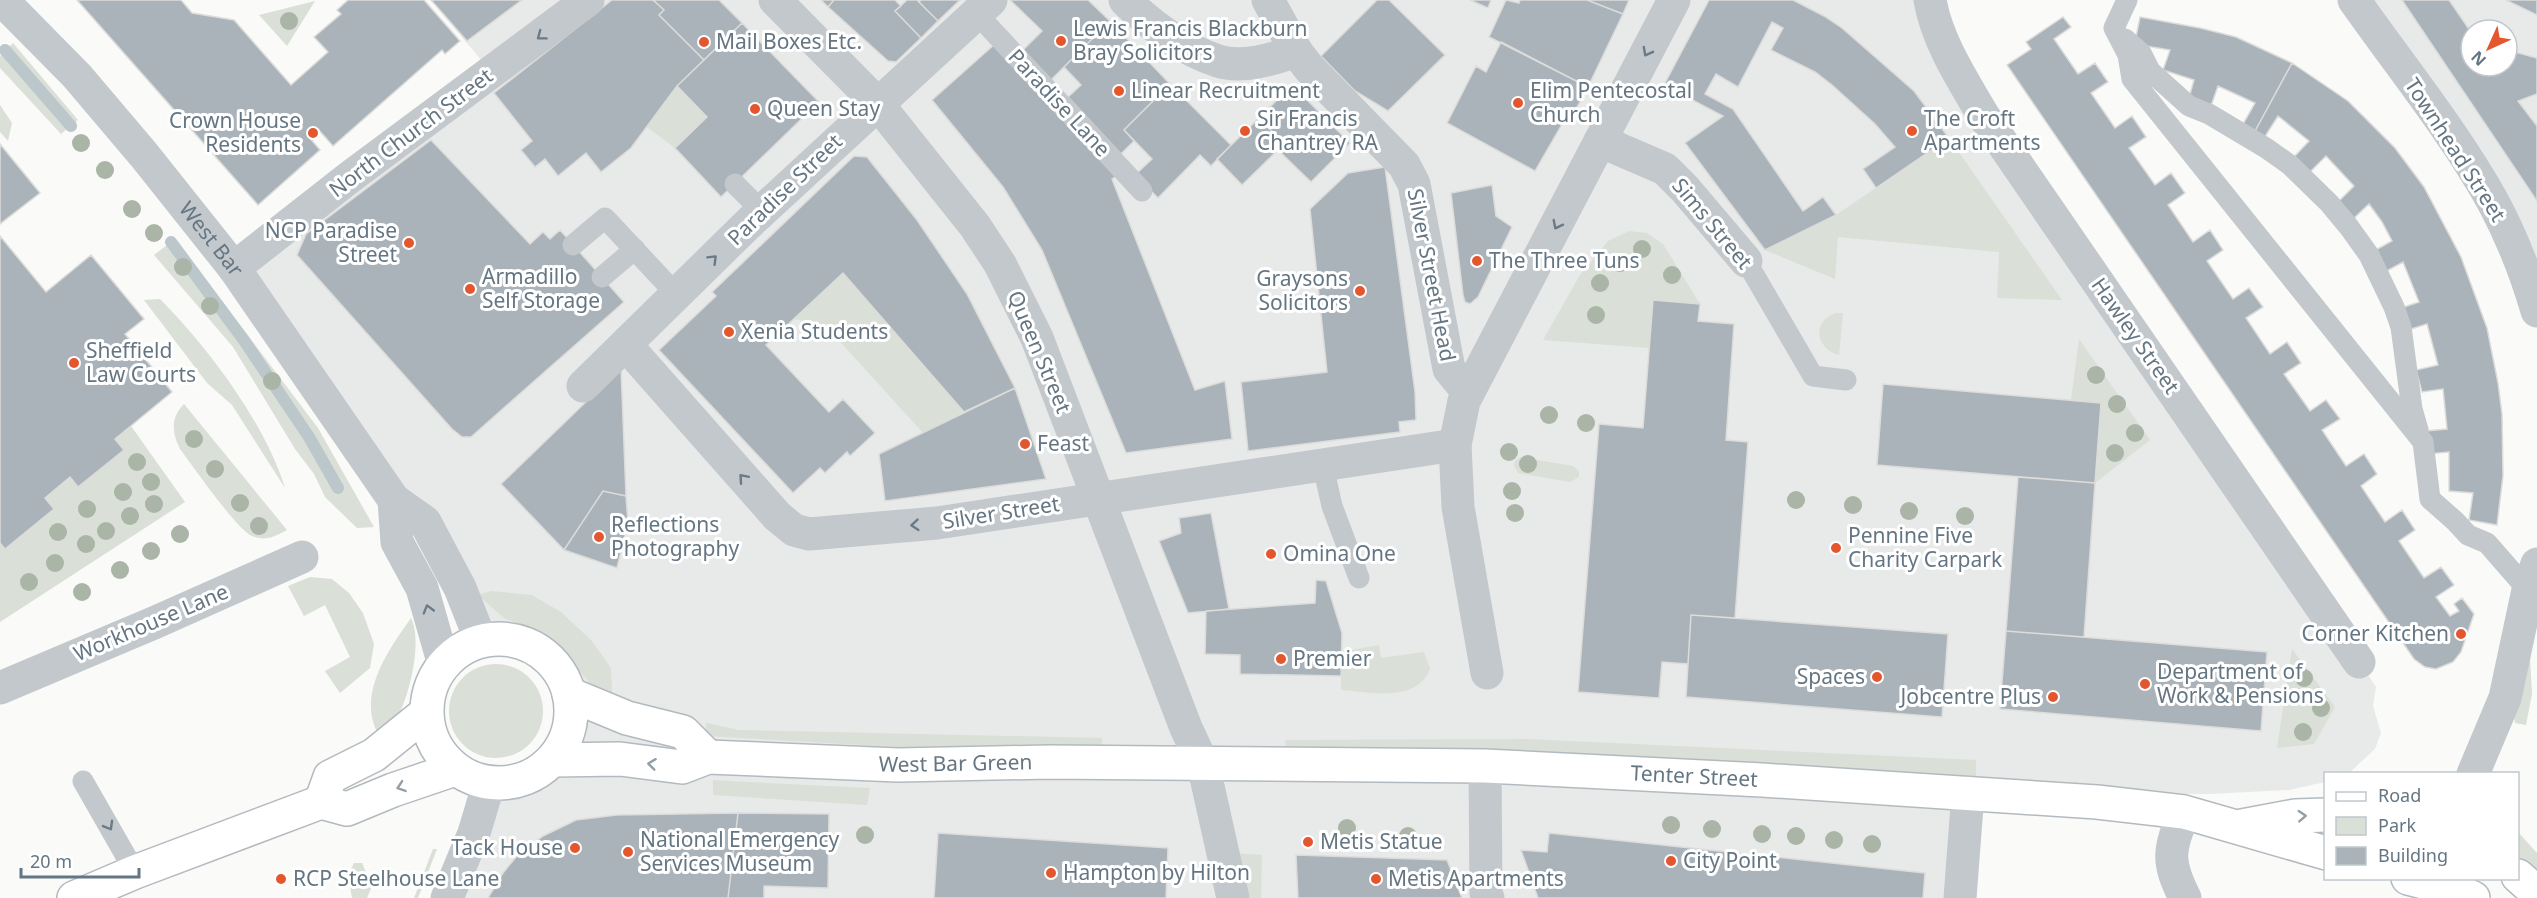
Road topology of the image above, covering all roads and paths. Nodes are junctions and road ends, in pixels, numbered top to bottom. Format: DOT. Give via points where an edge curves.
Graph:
graph roads {
  1 [pos="2,0"];
  2 [pos="588,0"];
  3 [pos="776,0"];
  4 [pos="1125,0"];
  5 [pos="1268,0"];
  6 [pos="1674,0"];
  7 [pos="1930,0"];
  8 [pos="2127,0"];
  9 [pos="2354,0"];
  10 [pos="984,7"];
  11 [pos="2114,28"];
  12 [pos="1296,51"];
  13 [pos="877,103"];
  14 [pos="1600,141"];
  15 [pos="735,184"];
  16 [pos="1142,191"];
  17 [pos="762,211"];
  18 [pos="573,245"];
  19 [pos="635,249"];
  20 [pos="1746,261"];
  21 [pos="234,268"];
  22 [pos="602,277"];
  23 [pos="677,295"];
  24 [pos="2537,311"];
  25 [pos="626,345"];
  26 [pos="1846,380"];
  27 [pos="583,386"];
  28 [pos="1468,392"];
  29 [pos="2423,442"];
  30 [pos="1455,445"];
  31 [pos="1323,466"];
  32 [pos="1098,498"];
  33 [pos="394,500"];
  34 [pos="302,557"];
  35 [pos="2533,577"];
  36 [pos="1359,578"];
  37 [pos="481,641"];
  38 [pos="2359,662"];
  39 [pos="444,665"];
  40 [pos="1487,673"];
  41 [pos="0,687"];
  42 [pos="569,694"];
  43 [pos="426,713"];
  44 [pos="708,757"];
  45 [pos="553,760"];
  46 [pos="1203,764"];
  47 [pos="1485,766"];
  48 [pos="455,769"];
  49 [pos="2474,772"];
  50 [pos="83,781"];
  51 [pos="489,783"];
  52 [pos="1968,793"];
  53 [pos="321,802"];
  54 [pos="2184,812"];
  55 [pos="2324,815"];
  56 [pos="2238,827"];
  57 [pos="2324,853"];
  58 [pos="135,872"];
  59 [pos="2519,878"];
  60 [pos="2414,880"];
  61 [pos="2467,889"];
  62 [pos="2537,893"];
  63 [pos="74,898"];
  64 [pos="447,898"];
  65 [pos="1233,898"];
  66 [pos="1488,898"];
  67 [pos="1960,898"];
  68 [pos="2185,898"];
  1 -- 21 [label="street, West Bar" via="91,92"];
  2 -- 21 [label="street, North Church Street, one-way"];
  3 -- 13 [label="street, Queen Street"];
  4 -- 12 [label="street" via="1161,30 1220,62 1249,63"];
  5 -- 12 [label="street, Silver Street Head"];
  6 -- 14 [label="street, Silver Street Head, one-way"];
  7 -- 38 [label="street, Hawley Street" via="1934,21 1983,115"];
  8 -- 11 [label="lane"];
  9 -- 24 [label="street, Townhead Street" via="2492,200 2517,251"];
  10 -- 13 [label="street, Paradise Street"];
  10 -- 16 [label="lane, Paradise Lane"];
  11 -- 29 [label="lane" via="2128,55 2132,79"];
  11 -- 29 [label="lane" via="2141,53 2150,71 2189,106 2209,114 2290,165 2349,227 2369,255 2401,327 2412,410"];
  12 -- 28 [label="street, Silver Street Head" via="1404,165 1414,184 1449,369"];
  13 -- 17 [label="street, Paradise Street"];
  13 -- 32 [label="street, Queen Street" via="975,226 1000,264 1036,338"];
  14 -- 20 [label="street, Sims Street" via="1665,169"];
  14 -- 28 [label="street, Silver Street Head, one-way"];
  15 -- 17 [label="lane"];
  23 -- 17 [label="street, Paradise Street, one-way"];
  18 -- 19 [label="lane" via="605,218"];
  19 -- 22 [label="lane"];
  19 -- 23 [label="lane"];
  20 -- 26 [label="lane, Sims Street" via="1813,376"];
  21 -- 33 [label="street, West Bar"];
  23 -- 25 [label="street, Paradise Street"];
  25 -- 27 [label="street, Paradise Street"];
  32 -- 25 [label="street, Silver Street, one-way" via="937,523 809,534 794,530 777,516"];
  28 -- 30 [label="street, Silver Street Head"];
  29 -- 35 [label="lane" via="2430,500 2468,536 2487,543"];
  30 -- 31 [label="street, Silver Street"];
  30 -- 40 [label="street, Silver Street Head" via="1458,507"];
  31 -- 32 [label="street, Silver Street"];
  31 -- 36 [label="lane" via="1332,506"];
  32 -- 46 [label="street, Queen Street"];
  33 -- 37 [label="street, West Bar" via="425,522 460,588"];
  39 -- 33 [label="street, one-way" via="422,588 397,542"];
  34 -- 41 [label="street, Workhouse Lane"];
  35 -- 49 [label="street" via="2505,698"];
  37 -- 39 [label="main road" via="461,650"];
  37 -- 42 [label="main road" via="502,639 525,644 557,668"];
  39 -- 43 [label="main road" via="429,693"];
  42 -- 44 [label="main road" via="627,718 683,732"];
  42 -- 45 [label="main road" via="567,736"];
  43 -- 48 [label="main road" via="437,748"];
  43 -- 53 [label="main road" via="374,754 330,777"];
  44 -- 45 [label="main road, West Bar Green, one-way" via="682,767 620,759"];
  44 -- 46 [label="main road, West Bar Green" via="898,765"];
  45 -- 51 [label="main road" via="532,776"];
  46 -- 47 [label="main road, Tenter Street"];
  46 -- 65 [label="street, Queen Street"];
  47 -- 52 [label="main road, Tenter Street"];
  47 -- 66 [label="street"];
  48 -- 51 [label="main road"];
  48 -- 53 [label="main road, one-way" via="348,809"];
  50 -- 58 [label="lane, one-way"];
  51 -- 64 [label="street" via="474,833"];
  52 -- 54 [label="main road, Tenter Street"];
  52 -- 67 [label="street"];
  53 -- 58 [label="main road"];
  54 -- 56 [label="main road, Tenter Street"];
  54 -- 68 [label="street" via="2171,846 2173,873"];
  56 -- 55 [label="main road, one-way" via="2295,816"];
  56 -- 57 [label="main road, Tenter Street"];
  58 -- 63 [label="main road"];
  59 -- 62 [label="main road"];
  60 -- 61 [label="main road"];
}
